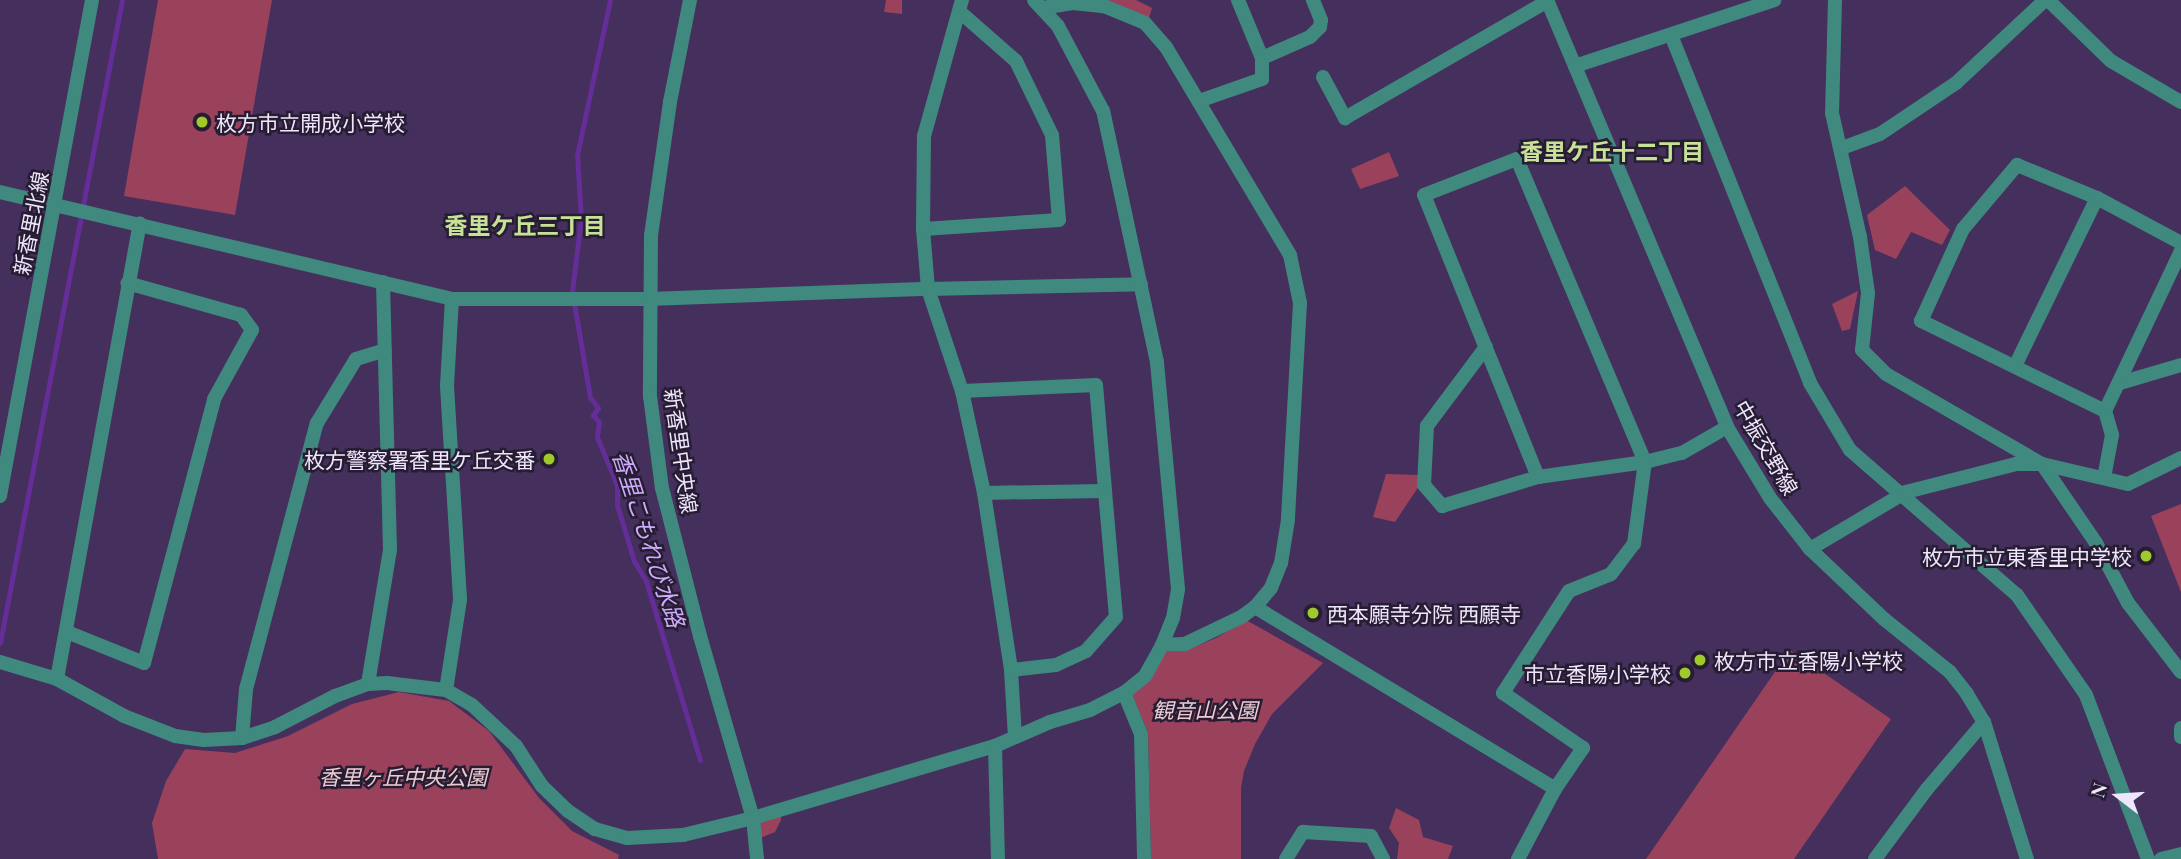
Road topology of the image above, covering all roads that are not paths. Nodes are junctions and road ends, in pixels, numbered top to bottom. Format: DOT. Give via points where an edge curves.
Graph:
graph roads {
  1 [pos="92,0"];
  2 [pos="690,0"];
  3 [pos="1238,0"];
  4 [pos="1313,0"];
  5 [pos="1774,0"];
  6 [pos="1835,0"];
  7 [pos="2044,0"];
  8 [pos="1548,1"];
  9 [pos="1038,4"];
  10 [pos="961,6"];
  11 [pos="1671,35"];
  12 [pos="1262,58"];
  13 [pos="1575,66"];
  14 [pos="1323,78"];
  15 [pos="1199,101"];
  16 [pos="2181,102"];
  17 [pos="1842,148"];
  18 [pos="0,192"];
  19 [pos="2097,198"];
  20 [pos="55,205"];
  21 [pos="139,224"];
  22 [pos="923,229"];
  23 [pos="2181,243"];
  24 [pos="2181,251"];
  25 [pos="383,282"];
  26 [pos="127,283"];
  27 [pos="1141,284"];
  28 [pos="928,289"];
  29 [pos="452,299"];
  30 [pos="649,299"];
  31 [pos="1486,347"];
  32 [pos="385,351"];
  33 [pos="2181,365"];
  34 [pos="2015,366"];
  35 [pos="2120,383"];
  36 [pos="962,391"];
  37 [pos="2105,411"];
  38 [pos="1727,427"];
  39 [pos="2181,458"];
  40 [pos="1645,461"];
  41 [pos="2042,464"];
  42 [pos="1538,477"];
  43 [pos="2104,478"];
  44 [pos="1105,491"];
  45 [pos="984,493"];
  46 [pos="0,496"];
  47 [pos="1899,496"];
  48 [pos="1810,549"];
  49 [pos="1255,607"];
  50 [pos="66,632"];
  51 [pos="1162,645"];
  52 [pos="4,663"];
  53 [pos="1011,670"];
  54 [pos="2181,672"];
  55 [pos="57,679"];
  56 [pos="368,684"];
  57 [pos="446,690"];
  58 [pos="1124,693"];
  59 [pos="1984,722"];
  60 [pos="2181,728"];
  61 [pos="242,737"];
  62 [pos="1015,737"];
  63 [pos="2181,737"];
  64 [pos="995,746"];
  65 [pos="1555,789"];
  66 [pos="753,818"];
  67 [pos="2181,854"];
  68 [pos="757,859"];
  69 [pos="998,859"];
  70 [pos="1144,859"];
  71 [pos="1286,859"];
  72 [pos="1383,859"];
  73 [pos="1518,859"];
  74 [pos="1875,859"];
  75 [pos="2027,859"];
  76 [pos="2148,859"];
  77 [pos="2161,859"];
  1 -- 20 [label="street, 新香里北線"];
  2 -- 30 [label="street, 新香里中央線" via="657,181"];
  3 -- 12 [label="street"];
  4 -- 12 [label="street" via="1320,27 1310,37"];
  5 -- 11 [label="street"];
  6 -- 17 [label="street" via="1832,113"];
  7 -- 16 [label="street" via="2111,61"];
  7 -- 17 [label="street" via="1956,83 1880,134"];
  8 -- 13 [label="street, 中振交野線"];
  8 -- 14 [label="street" via="1345,118"];
  9 -- 15 [label="street" via="1104,6 1145,23 1166,47"];
  9 -- 27 [label="street" via="1058,26 1103,111"];
  10 -- 22 [label="street" via="924,136"];
  10 -- 22 [label="street" via="1016,61 1052,135 1059,220"];
  11 -- 13 [label="street"];
  11 -- 47 [label="street" via="1810,383 1850,450"];
  12 -- 15 [label="street" via="1262,79"];
  13 -- 38 [label="street, 中振交野線"];
  15 -- 49 [label="street" via="1290,255 1300,303 1286,531 1271,588"];
  17 -- 41 [label="street" via="1868,293 1862,350 1886,374"];
  18 -- 20 [label="street"];
  19 -- 23 [label="street"];
  19 -- 34 [label="street"];
  19 -- 34 [label="street" via="2017,165 1963,229 1921,321"];
  20 -- 21 [label="street"];
  20 -- 46 [label="street, 新香里北線"];
  21 -- 25 [label="street"];
  21 -- 26 [label="street"];
  22 -- 28 [label="street"];
  24 -- 35 [label="street"];
  25 -- 29 [label="street"];
  25 -- 32 [label="street"];
  26 -- 50 [label="street"];
  26 -- 50 [label="street" via="242,315 252,330 214,399 144,663"];
  27 -- 28 [label="street"];
  27 -- 51 [label="street" via="1157,362 1178,589"];
  28 -- 30 [label="street"];
  28 -- 36 [label="street"];
  29 -- 30 [label="street"];
  29 -- 57 [label="street" via="447,386 460,600"];
  30 -- 66 [label="street, 新香里中央線" via="650,396 662,488"];
  31 -- 40 [label="street" via="1424,195 1517,159"];
  31 -- 42 [label="street"];
  31 -- 42 [label="street" via="1427,426 1424,485 1442,506"];
  32 -- 56 [label="street" via="390,550"];
  32 -- 61 [label="street" via="356,359 317,423 246,689"];
  33 -- 35 [label="street"];
  34 -- 37 [label="street"];
  35 -- 37 [label="street"];
  36 -- 44 [label="street" via="1096,385"];
  36 -- 45 [label="street"];
  37 -- 43 [label="street" via="2112,435"];
  38 -- 40 [label="street" via="1682,453"];
  38 -- 48 [label="street, 中振交野線" via="1770,498"];
  39 -- 43 [label="street" via="2127,484"];
  40 -- 42 [label="street"];
  40 -- 65 [label="street" via="1634,544 1611,574 1569,592 1503,693 1583,748"];
  41 -- 43 [label="street"];
  41 -- 47 [label="street" via="2016,464"];
  41 -- 54 [label="street" via="2096,543 2128,603"];
  44 -- 45 [label="street"];
  44 -- 53 [label="street" via="1116,617 1086,651 1056,665"];
  45 -- 53 [label="street"];
  47 -- 48 [label="street"];
  47 -- 76 [label="street" via="2017,595 2086,695"];
  48 -- 59 [label="street, 中振交野線" via="1884,619 1950,672"];
  49 -- 51 [label="street" via="1185,644"];
  49 -- 65 [label="street"];
  50 -- 55 [label="street"];
  51 -- 58 [label="street" via="1144,676"];
  52 -- 55 [label="street"];
  53 -- 62 [label="street"];
  55 -- 61 [label="street" via="124,716 175,736 204,740"];
  56 -- 57 [label="street"];
  56 -- 61 [label="street" via="275,727"];
  57 -- 66 [label="street" via="472,705 507,738 542,786 594,829 626,838 683,835"];
  58 -- 62 [label="street"];
  58 -- 70 [label="street" via="1141,734"];
  59 -- 74 [label="street"];
  59 -- 75 [label="street, 中振交野線"];
  60 -- 63 [label="street"];
  62 -- 64 [label="street"];
  64 -- 66 [label="street"];
  64 -- 69 [label="street"];
  65 -- 73 [label="street"];
  66 -- 68 [label="street, 新香里中央線"];
  67 -- 77 [label="street"];
  71 -- 72 [label="street" via="1303,832 1371,836"];
}
